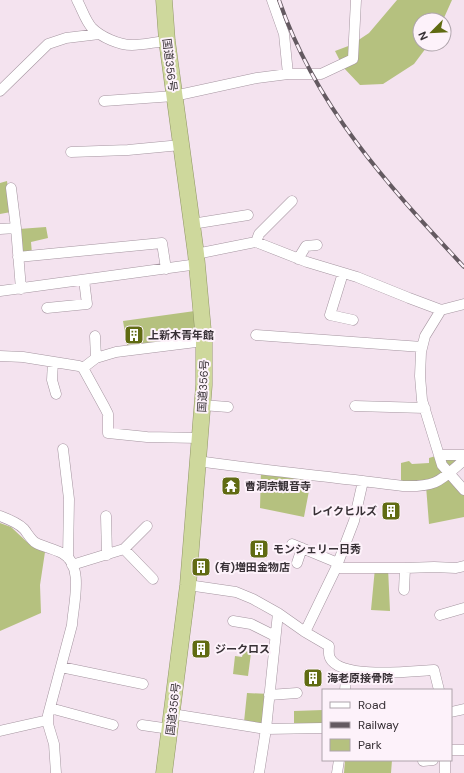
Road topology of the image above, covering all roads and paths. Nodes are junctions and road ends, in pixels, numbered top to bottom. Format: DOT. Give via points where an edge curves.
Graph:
graph roads {
  1 [pos="77,0"];
  2 [pos="164,0"];
  3 [pos="272,0"];
  4 [pos="356,0"];
  5 [pos="99,34"];
  6 [pos="167,41"];
  7 [pos="288,74"];
  8 [pos="0,91"];
  9 [pos="174,96"];
  10 [pos="104,100"];
  11 [pos="181,145"];
  12 [pos="71,152"];
  13 [pos="11,188"];
  14 [pos="292,201"];
  15 [pos="248,215"];
  16 [pos="192,224"];
  17 [pos="16,228"];
  18 [pos="0,229"];
  19 [pos="256,242"];
  20 [pos="317,245"];
  21 [pos="18,258"];
  22 [pos="197,259"];
  23 [pos="298,259"];
  24 [pos="166,269"];
  25 [pos="343,272"];
  26 [pos="84,280"];
  27 [pos="21,289"];
  28 [pos="0,292"];
  29 [pos="464,304"];
  30 [pos="47,308"];
  31 [pos="441,310"];
  32 [pos="353,320"];
  33 [pos="256,335"];
  34 [pos="95,336"];
  35 [pos="204,341"];
  36 [pos="422,347"];
  37 [pos="0,356"];
  38 [pos="96,358"];
  39 [pos="53,362"];
  40 [pos="83,368"];
  41 [pos="56,394"];
  42 [pos="202,405"];
  43 [pos="355,406"];
  44 [pos="228,407"];
  45 [pos="425,408"];
  46 [pos="200,438"];
  47 [pos="63,449"];
  48 [pos="439,455"];
  49 [pos="464,455"];
  50 [pos="464,460"];
  51 [pos="198,461"];
  52 [pos="449,473"];
  53 [pos="363,481"];
  54 [pos="464,490"];
  55 [pos="105,515"];
  56 [pos="0,516"];
  57 [pos="147,526"];
  58 [pos="292,544"];
  59 [pos="302,548"];
  60 [pos="124,550"];
  61 [pos="107,555"];
  62 [pos="70,561"];
  63 [pos="297,563"];
  64 [pos="337,565"];
  65 [pos="464,566"];
  66 [pos="405,568"];
  67 [pos="153,579"];
  68 [pos="188,586"];
  69 [pos="404,590"];
  70 [pos="464,608"];
  71 [pos="278,613"];
  72 [pos="440,615"];
  73 [pos="233,621"];
  74 [pos="305,632"];
  75 [pos="275,636"];
  76 [pos="61,667"];
  77 [pos="347,669"];
  78 [pos="143,684"];
  79 [pos="345,689"];
  80 [pos="439,689"];
  81 [pos="297,693"];
  82 [pos="270,695"];
  83 [pos="50,708"];
  84 [pos="464,708"];
  85 [pos="452,712"];
  86 [pos="48,720"];
  87 [pos="171,721"];
  88 [pos="113,725"];
  89 [pos="142,725"];
  90 [pos="322,728"];
  91 [pos="266,729"];
  92 [pos="0,731"];
  93 [pos="452,750"];
  94 [pos="464,750"];
  95 [pos="338,761"];
  96 [pos="445,761"];
  97 [pos="56,771"];
  98 [pos="45,773"];
  99 [pos="164,773"];
  100 [pos="259,773"];
  101 [pos="337,773"];
  102 [pos="445,773"];
  1 -- 5 [label="street" via="87,21"];
  2 -- 6 [label="highway, 国道356号"];
  3 -- 7 [label="street" via="284,34"];
  4 -- 7 [label="street" via="353,59 322,74"];
  5 -- 6 [label="street" via="131,45"];
  5 -- 8 [label="street" via="66,38 48,44"];
  6 -- 9 [label="highway, 国道356号"];
  7 -- 9 [label="street" via="256,78"];
  9 -- 10 [label="street"];
  9 -- 11 [label="highway, 国道356号"];
  11 -- 12 [label="street"];
  11 -- 16 [label="highway, 国道356号"];
  13 -- 17 [label="street"];
  14 -- 19 [label="street" via="259,234"];
  15 -- 16 [label="street"];
  16 -- 22 [label="highway, 国道356号"];
  17 -- 18 [label="street"];
  17 -- 21 [label="street"];
  19 -- 22 [label="street"];
  19 -- 23 [label="street"];
  20 -- 23 [label="street" via="306,246"];
  21 -- 24 [label="street" via="162,243"];
  21 -- 27 [label="street"];
  22 -- 24 [label="street"];
  22 -- 35 [label="highway, 国道356号"];
  23 -- 25 [label="street"];
  24 -- 26 [label="street"];
  25 -- 31 [label="street"];
  25 -- 32 [label="street" via="330,315"];
  26 -- 27 [label="street"];
  26 -- 30 [label="street" via="87,304"];
  27 -- 28 [label="street"];
  29 -- 31 [label="street"];
  31 -- 36 [label="street" via="425,336"];
  33 -- 36 [label="street"];
  34 -- 38 [label="street"];
  35 -- 38 [label="street" via="116,352"];
  35 -- 42 [label="highway, 国道356号"];
  36 -- 45 [label="street" via="420,376"];
  37 -- 39 [label="street"];
  38 -- 40 [label="street"];
  39 -- 40 [label="street"];
  39 -- 41 [label="street" via="52,380"];
  40 -- 46 [label="street" via="108,414 108,432 147,437"];
  42 -- 44 [label="street"];
  42 -- 46 [label="highway, 国道356号"];
  43 -- 45 [label="street"];
  45 -- 48 [label="street"];
  46 -- 51 [label="highway, 国道356号"];
  47 -- 62 [label="street" via="69,499"];
  48 -- 49 [label="street"];
  48 -- 52 [label="street" via="442,465"];
  50 -- 52 [label="street"];
  51 -- 53 [label="street"];
  51 -- 68 [label="highway, 国道356号"];
  52 -- 53 [label="street" via="440,481 422,487"];
  52 -- 54 [label="street"];
  53 -- 64 [label="street" via="354,521"];
  55 -- 61 [label="street"];
  56 -- 62 [label="street" via="24,529 36,543 64,554"];
  57 -- 60 [label="street"];
  58 -- 59 [label="street"];
  59 -- 63 [label="street"];
  59 -- 64 [label="street"];
  60 -- 61 [label="street"];
  60 -- 67 [label="street"];
  61 -- 62 [label="street"];
  62 -- 76 [label="street" via="76,575 77,587 72,625"];
  64 -- 66 [label="street"];
  64 -- 74 [label="street"];
  65 -- 66 [label="street"];
  66 -- 69 [label="street"];
  68 -- 71 [label="street" via="236,592 253,598"];
  68 -- 87 [label="highway, 国道356号"];
  70 -- 72 [label="street"];
  71 -- 74 [label="street"];
  71 -- 75 [label="street"];
  73 -- 75 [label="street" via="251,624"];
  74 -- 77 [label="street" via="329,646 329,656 333,662"];
  75 -- 82 [label="street"];
  76 -- 78 [label="street" via="129,685"];
  76 -- 83 [label="street"];
  77 -- 79 [label="street"];
  77 -- 80 [label="street" via="370,673 434,670"];
  81 -- 82 [label="street"];
  82 -- 91 [label="street"];
  83 -- 86 [label="street"];
  83 -- 88 [label="street"];
  84 -- 85 [label="street"];
  86 -- 92 [label="street"];
  86 -- 97 [label="street" via="54,744"];
  87 -- 89 [label="street"];
  87 -- 91 [label="street"];
  87 -- 99 [label="highway, 国道356号"];
  90 -- 91 [label="street"];
  91 -- 100 [label="street"];
  93 -- 94 [label="street"];
  95 -- 101 [label="street"];
  96 -- 102 [label="street"];
  97 -- 98 [label="street"];
}
